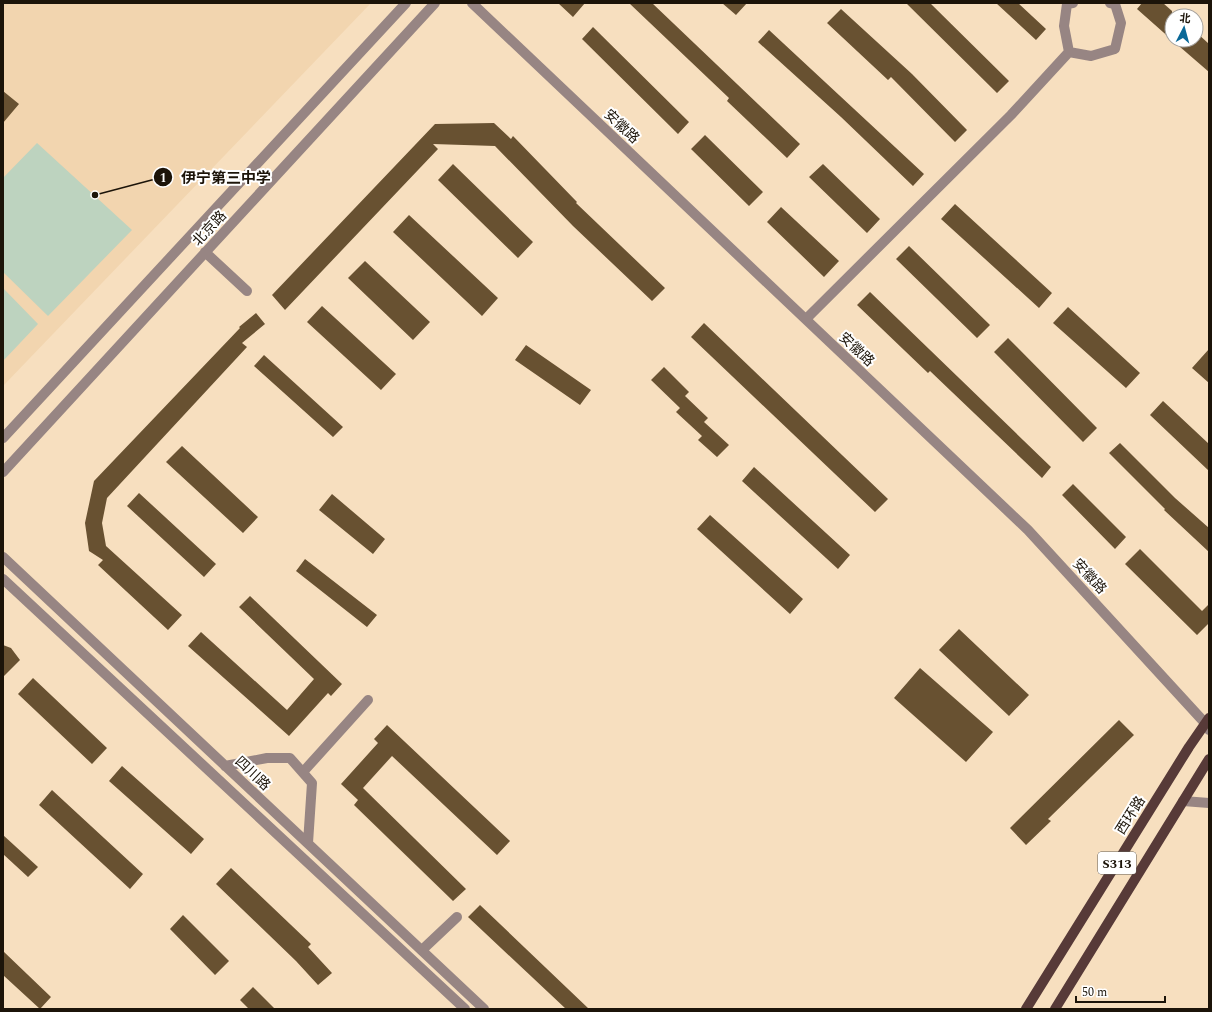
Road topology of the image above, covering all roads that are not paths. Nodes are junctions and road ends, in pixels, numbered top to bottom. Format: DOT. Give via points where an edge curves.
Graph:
graph roads {
  1 [pos="406,3"];
  2 [pos="435,3"];
  3 [pos="472,3"];
  4 [pos="1073,3"];
  5 [pos="1114,3"];
  6 [pos="1069,52"];
  7 [pos="205,252"];
  8 [pos="247,291"];
  9 [pos="806,319"];
  10 [pos="3,438"];
  11 [pos="3,472"];
  12 [pos="3,557"];
  13 [pos="3,579"];
  14 [pos="368,700"];
  15 [pos="1208,723"];
  16 [pos="1209,758"];
  17 [pos="225,766"];
  18 [pos="303,772"];
  19 [pos="1183,801"];
  20 [pos="1209,803"];
  21 [pos="308,843"];
  22 [pos="457,917"];
  23 [pos="422,950"];
  24 [pos="465,1009"];
  25 [pos="484,1009"];
  26 [pos="1026,1009"];
  27 [pos="1055,1009"];
  1 -- 10 [label="street, 北京路"];
  2 -- 7 [label="street, 北京路"];
  3 -- 9 [label="street, 安徽路"];
  4 -- 6 [label="street" via="1067,4 1064,26"];
  5 -- 6 [label="street" via="1121,23 1115,49 1091,56"];
  6 -- 9 [label="street" via="1011,115"];
  7 -- 8 [label="street"];
  7 -- 11 [label="street, 北京路"];
  9 -- 15 [label="street, 安徽路" via="1028,530"];
  12 -- 17 [label="street, 四川路"];
  13 -- 24 [label="street, 四川路"];
  14 -- 18 [label="street"];
  15 -- 26 [label="main road, 西环路 / S313"];
  16 -- 19 [label="main road, S313"];
  17 -- 18 [label="street" via="267,758 290,758"];
  17 -- 21 [label="street, 四川路"];
  18 -- 21 [label="street" via="312,783"];
  19 -- 20 [label="street"];
  19 -- 27 [label="main road, S313"];
  21 -- 23 [label="street, 四川路"];
  22 -- 23 [label="street"];
  23 -- 25 [label="street, 四川路"];
}
